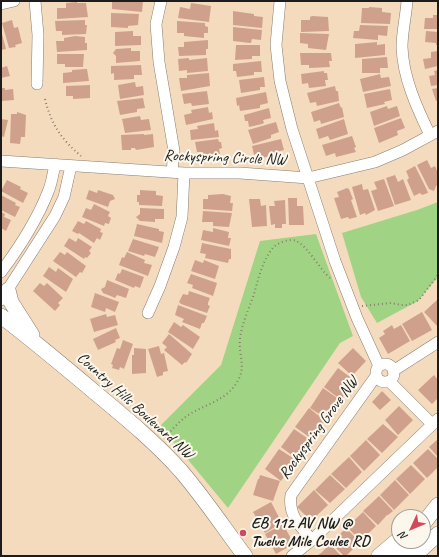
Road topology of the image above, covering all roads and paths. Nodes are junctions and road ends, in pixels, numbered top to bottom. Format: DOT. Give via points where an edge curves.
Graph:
graph roads {
  1 [pos="14,1"];
  2 [pos="35,1"];
  3 [pos="161,1"];
  4 [pos="280,1"];
  5 [pos="407,1"];
  6 [pos="1,4"];
  7 [pos="37,84"];
  8 [pos="45,99"];
  9 [pos="434,133"];
  10 [pos="84,159"];
  11 [pos="1,161"];
  12 [pos="55,164"];
  13 [pos="71,166"];
  14 [pos="172,172"];
  15 [pos="184,173"];
  16 [pos="308,178"];
  17 [pos="1,272"];
  18 [pos="438,275"];
  19 [pos="345,285"];
  20 [pos="4,295"];
  21 [pos="148,313"];
  22 [pos="355,313"];
  23 [pos="1,316"];
  24 [pos="438,342"];
  25 [pos="40,346"];
  26 [pos="378,371"];
  27 [pos="391,376"];
  28 [pos="435,421"];
  29 [pos="156,446"];
  30 [pos="438,534"];
  31 [pos="312,540"];
  32 [pos="391,546"];
  33 [pos="245,556"];
  34 [pos="292,556"];
  35 [pos="379,556"];
  36 [pos="414,556"];
  1 -- 6 [label="street"];
  2 -- 7 [label="street" via="38,36"];
  3 -- 14 [label="street" via="156,24 159,62 174,151"];
  4 -- 16 [label="street" via="276,45 280,81 292,130"];
  5 -- 9 [label="street" via="402,47 406,77 418,111"];
  8 -- 10 [label="path" via="49,116 62,138"];
  9 -- 16 [label="street, Rockyspring Circle NW" via="375,162"];
  11 -- 12 [label="street, Rockyspring Circle NW"];
  12 -- 13 [label="street, Rockyspring Circle NW"];
  12 -- 17 [label="street" via="49,190 39,211"];
  13 -- 14 [label="street, Rockyspring Circle NW"];
  13 -- 20 [label="street" via="64,198"];
  14 -- 15 [label="street, Rockyspring Circle NW"];
  15 -- 16 [label="street, Rockyspring Circle NW" via="240,173"];
  15 -- 21 [label="street" via="182,217 174,247"];
  16 -- 19 [label="street"];
  18 -- 22 [label="path" via="419,300 402,305 391,303"];
  19 -- 22 [label="street"];
  19 -- 29 [label="path" via="338,286 324,274 303,245 295,240 277,244 272,248 243,325 240,352 243,366 237,383 224,396 186,417"];
  20 -- 25 [label="main road"];
  22 -- 26 [label="street"];
  23 -- 25 [label="main road, Country Hills Boulevard NW"];
  24 -- 27 [label="street"];
  25 -- 29 [label="main road, Country Hills Boulevard NW"];
  26 -- 27 [label="street" via="382,382"];
  26 -- 27 [label="street" via="387,365"];
  26 -- 31 [label="street, Rockyspring Grove NW" via="291,495 294,518"];
  27 -- 28 [label="street"];
  28 -- 31 [label="street"];
  29 -- 33 [label="main road, Country Hills Boulevard NW" via="180,470"];
  30 -- 36 [label="main road"];
  31 -- 34 [label="street"];
  32 -- 35 [label="main road"];
}
